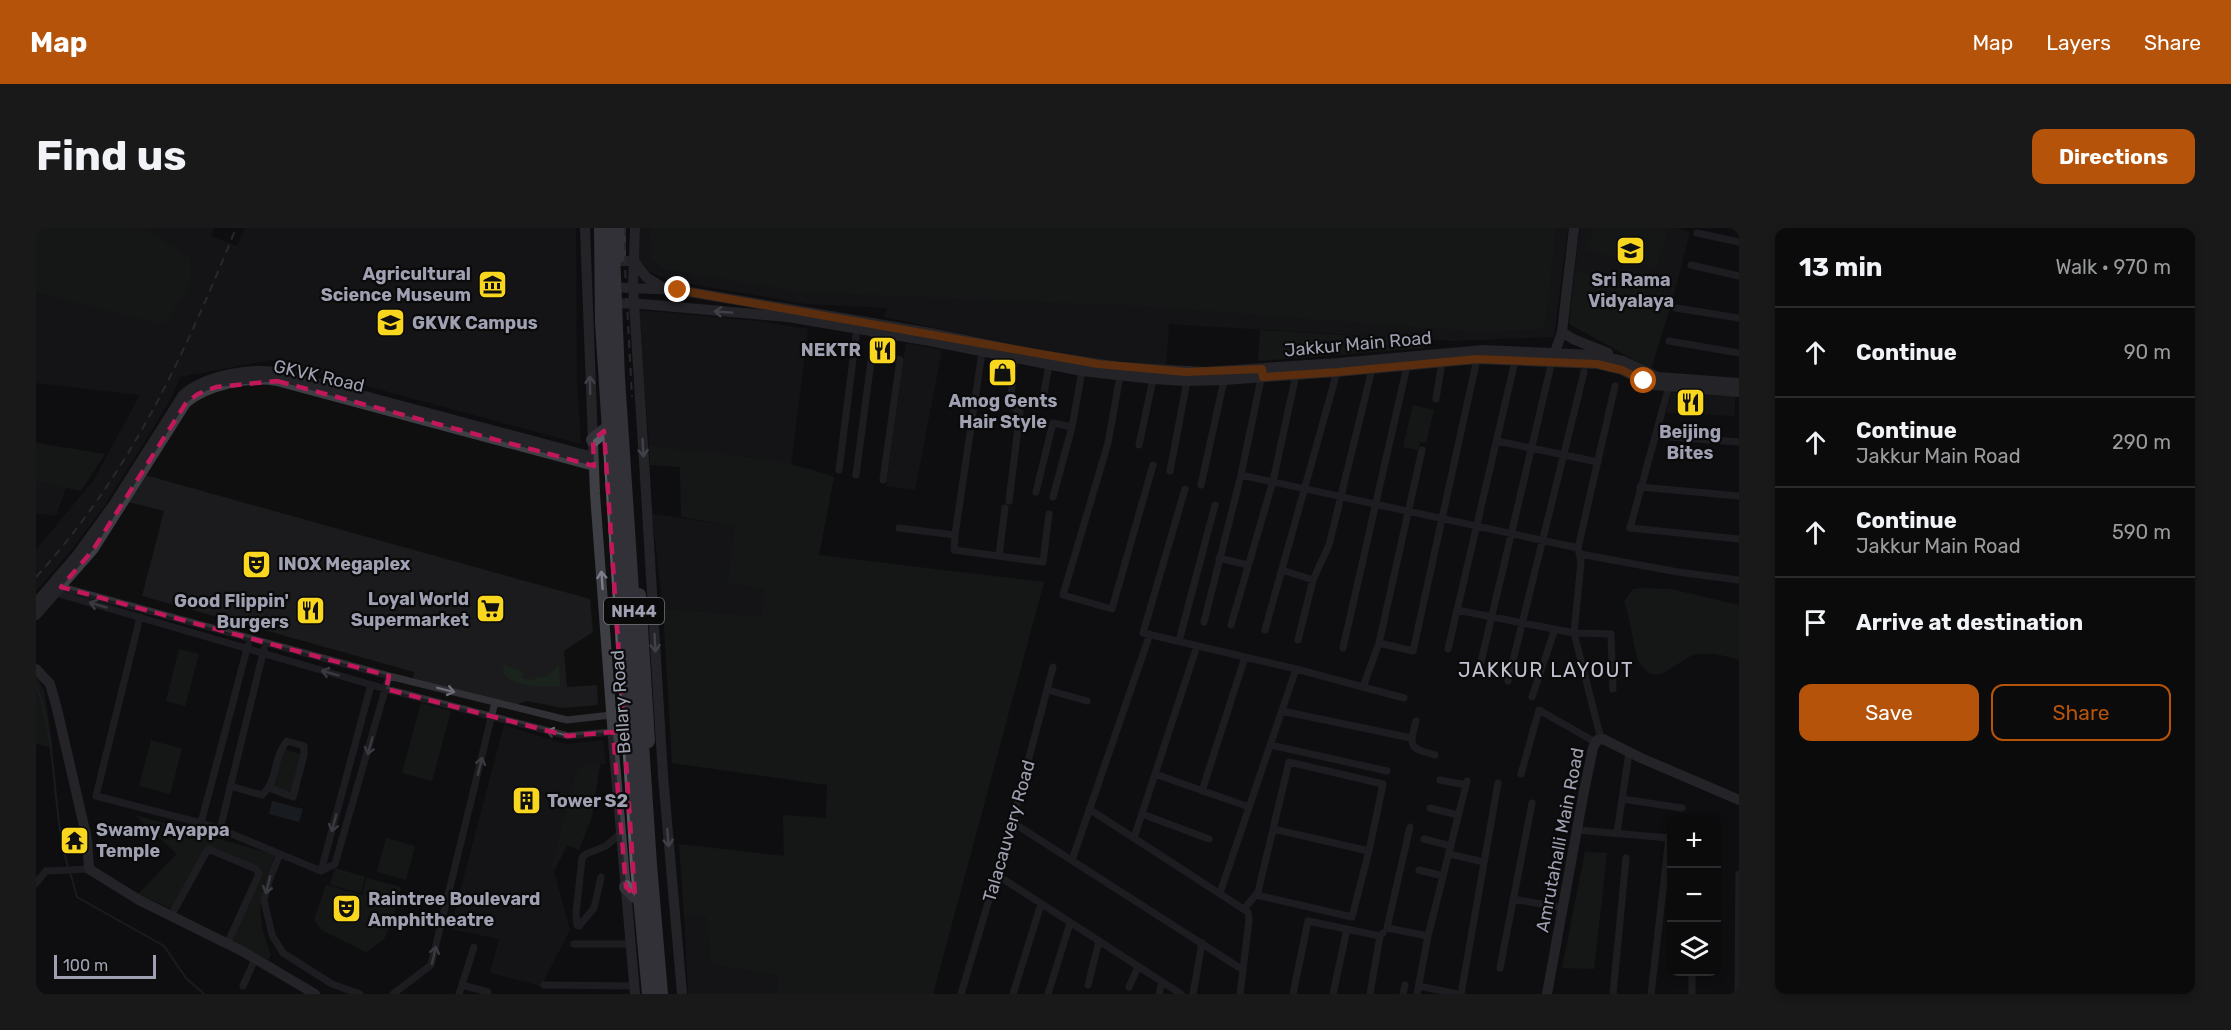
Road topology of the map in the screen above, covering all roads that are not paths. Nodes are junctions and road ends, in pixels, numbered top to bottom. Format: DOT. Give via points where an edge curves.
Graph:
graph roads {
  1 [pos="585,228"];
  2 [pos="594,228"];
  3 [pos="601,228"];
  4 [pos="612,228"];
  5 [pos="619,228"];
  6 [pos="634,228"];
  7 [pos="1574,228"];
  8 [pos="1697,233"];
  9 [pos="1739,242"];
  10 [pos="619,261"];
  11 [pos="634,261"];
  12 [pos="1691,265"];
  13 [pos="1739,276"];
  14 [pos="591,287"];
  15 [pos="626,287"];
  16 [pos="664,289"];
  17 [pos="592,302"];
  18 [pos="627,304"];
  19 [pos="1676,308"];
  20 [pos="1739,318"];
  21 [pos="857,328"];
  22 [pos="875,331"];
  23 [pos="1562,332"];
  24 [pos="1669,341"];
  25 [pos="982,352"];
  26 [pos="1739,353"];
  27 [pos="872,356"];
  28 [pos="1553,357"];
  29 [pos="1015,358"];
  30 [pos="1477,359"];
  31 [pos="1618,360"];
  32 [pos="1042,361"];
  33 [pos="1515,361"];
  34 [pos="1442,362"];
  35 [pos="1407,366"];
  36 [pos="1372,369"];
  37 [pos="1082,371"];
  38 [pos="1338,372"];
  39 [pos="1584,372"];
  40 [pos="1262,373"];
  41 [pos="1120,375"];
  42 [pos="1296,375"];
  43 [pos="1154,379"];
  44 [pos="1224,380"];
  45 [pos="1186,381"];
  46 [pos="1739,383"];
  47 [pos="1616,386"];
  48 [pos="1669,386"];
  49 [pos="192,392"];
  50 [pos="1739,392"];
  51 [pos="1042,398"];
  52 [pos="1436,399"];
  53 [pos="1072,427"];
  54 [pos="604,430"];
  55 [pos="1655,436"];
  56 [pos="593,440"];
  57 [pos="1497,441"];
  58 [pos="1739,442"];
  59 [pos="1139,446"];
  60 [pos="1531,448"];
  61 [pos="1422,450"];
  62 [pos="1564,455"];
  63 [pos="594,461"];
  64 [pos="1598,462"];
  65 [pos="1153,465"];
  66 [pos="839,470"];
  67 [pos="1170,471"];
  68 [pos="1241,474"];
  69 [pos="856,475"];
  70 [pos="883,480"];
  71 [pos="1273,482"];
  72 [pos="1201,484"];
  73 [pos="1640,487"];
  74 [pos="1185,489"];
  75 [pos="1306,489"];
  76 [pos="1036,492"];
  77 [pos="1341,496"];
  78 [pos="1739,496"];
  79 [pos="1053,497"];
  80 [pos="1375,504"];
  81 [pos="1215,505"];
  82 [pos="1408,511"];
  83 [pos="1049,514"];
  84 [pos="1442,518"];
  85 [pos="1477,526"];
  86 [pos="899,528"];
  87 [pos="1511,533"];
  88 [pos="955,535"];
  89 [pos="1739,539"];
  90 [pos="1543,540"];
  91 [pos="1579,551"];
  92 [pos="999,556"];
  93 [pos="1218,558"];
  94 [pos="1248,565"];
  95 [pos="1282,570"];
  96 [pos="1313,580"];
  97 [pos="1739,580"];
  98 [pos="58,590"];
  99 [pos="36,603"];
  100 [pos="1457,610"];
  101 [pos="36,615"];
  102 [pos="140,617"];
  103 [pos="1491,617"];
  104 [pos="1203,622"];
  105 [pos="1523,623"];
  106 [pos="1231,626"];
  107 [pos="1555,629"];
  108 [pos="1265,630"];
  109 [pos="1574,633"];
  110 [pos="1150,634"];
  111 [pos="249,639"];
  112 [pos="1298,640"];
  113 [pos="1179,641"];
  114 [pos="1379,643"];
  115 [pos="265,644"];
  116 [pos="1197,646"];
  117 [pos="1343,648"];
  118 [pos="247,649"];
  119 [pos="1448,649"];
  120 [pos="263,653"];
  121 [pos="1245,657"];
  122 [pos="1480,662"];
  123 [pos="1053,667"];
  124 [pos="36,669"];
  125 [pos="1296,669"];
  126 [pos="389,676"];
  127 [pos="1508,681"];
  128 [pos="371,685"];
  129 [pos="1363,687"];
  130 [pos="386,689"];
  131 [pos="1613,689"];
  132 [pos="1048,690"];
  133 [pos="1532,697"];
  134 [pos="1404,698"];
  135 [pos="1087,701"];
  136 [pos="495,702"];
  137 [pos="1282,711"];
  138 [pos="611,716"];
  139 [pos="492,717"];
  140 [pos="1416,721"];
  141 [pos="613,732"];
  142 [pos="1411,738"];
  143 [pos="1598,741"];
  144 [pos="1270,745"];
  145 [pos="1629,753"];
  146 [pos="1435,755"];
  147 [pos="1338,760"];
  148 [pos="1387,771"];
  149 [pos="1334,773"];
  150 [pos="1155,774"];
  151 [pos="1521,774"];
  152 [pos="1440,780"];
  153 [pos="1498,783"];
  154 [pos="230,786"];
  155 [pos="269,788"];
  156 [pos="1202,791"];
  157 [pos="1622,799"];
  158 [pos="1739,800"];
  159 [pos="1532,803"];
  160 [pos="1249,807"];
  161 [pos="1430,808"];
  162 [pos="1682,808"];
  163 [pos="1089,809"];
  164 [pos="1142,814"];
  165 [pos="1458,815"];
  166 [pos="1012,822"];
  167 [pos="201,824"];
  168 [pos="1410,827"];
  169 [pos="1273,828"];
  170 [pos="220,829"];
  171 [pos="1577,830"];
  172 [pos="621,833"];
  173 [pos="1617,833"];
  174 [pos="1134,838"];
  175 [pos="1209,839"];
  176 [pos="1424,839"];
  177 [pos="1450,850"];
  178 [pos="1369,851"];
  179 [pos="280,854"];
  180 [pos="1626,858"];
  181 [pos="1072,860"];
  182 [pos="1484,862"];
  183 [pos="89,869"];
  184 [pos="1419,870"];
  185 [pos="321,871"];
  186 [pos="1739,874"];
  187 [pos="997,875"];
  188 [pos="1443,876"];
  189 [pos="601,877"];
  190 [pos="36,883"];
  191 [pos="630,891"];
  192 [pos="1220,893"];
  193 [pos="1256,895"];
  194 [pos="1514,899"];
  195 [pos="1041,904"];
  196 [pos="1564,908"];
  197 [pos="1244,909"];
  198 [pos="171,916"];
  199 [pos="1070,922"];
  200 [pos="1387,928"];
  201 [pos="1347,929"];
  202 [pos="1380,936"];
  203 [pos="1428,936"];
  204 [pos="1099,941"];
  205 [pos="1202,943"];
  206 [pos="227,944"];
  207 [pos="574,944"];
  208 [pos="630,944"];
  209 [pos="474,947"];
  210 [pos="255,959"];
  211 [pos="1138,967"];
  212 [pos="1500,968"];
  213 [pos="1243,970"];
  214 [pos="1692,976"];
  215 [pos="1162,982"];
  216 [pos="462,984"];
  217 [pos="1088,984"];
  218 [pos="544,985"];
  219 [pos="1405,985"];
  220 [pos="243,986"];
  221 [pos="1129,987"];
  222 [pos="1418,990"];
  223 [pos="637,991"];
  224 [pos="488,992"];
  225 [pos="315,994"];
  226 [pos="360,994"];
  227 [pos="393,994"];
  228 [pos="459,994"];
  229 [pos="649,994"];
  230 [pos="661,994"];
  231 [pos="667,994"];
  232 [pos="681,994"];
  233 [pos="961,994"];
  234 [pos="1013,994"];
  235 [pos="1048,994"];
  236 [pos="1159,994"];
  237 [pos="1181,994"];
  238 [pos="1193,994"];
  239 [pos="1240,994"];
  240 [pos="1293,994"];
  241 [pos="1333,994"];
  242 [pos="1370,994"];
  243 [pos="1402,994"];
  244 [pos="1459,994"];
  245 [pos="1547,994"];
  246 [pos="1612,994"];
  247 [pos="1651,994"];
  248 [pos="1692,994"];
  249 [pos="1738,994"];
  1 -- 14 [label="main road"];
  2 -- 14 [label="highway, Bellary Road"];
  3 -- 229 [label="highway, Bellary Road / NH44, bridge" via="602,322"];
  4 -- 230 [label="highway, Bellary Road / NH44, bridge" via="618,378"];
  5 -- 10 [label="highway, Bellary Road"];
  6 -- 11 [label="main road"];
  7 -- 23 [label="main road"];
  8 -- 9 [label="street"];
  10 -- 11 [label="main road"];
  10 -- 15 [label="highway, Bellary Road"];
  11 -- 15 [label="main road"];
  11 -- 16 [label="main road" via="646,277"];
  12 -- 13 [label="street"];
  14 -- 15 [label="main road, Jakkur Main Road"];
  14 -- 17 [label="highway, Bellary Road"];
  15 -- 16 [label="main road, Jakkur Main Road"];
  15 -- 18 [label="highway, Bellary Road"];
  16 -- 32 [label="main road, Jakkur Main Road" via="931,333"];
  17 -- 18 [label="main road, Jakkur Main Road"];
  17 -- 54 [label="highway, Bellary Road"];
  56 -- 17 [label="main road, one-way"];
  21 -- 18 [label="main road, Jakkur Main Road, one-way" via="788,317"];
  18 -- 231 [label="highway, Bellary Road" via="651,789"];
  18 -- 232 [label="main road, one-way"];
  19 -- 20 [label="street"];
  21 -- 22 [label="main road, Jakkur Main Road"];
  21 -- 66 [label="street"];
  22 -- 25 [label="main road, Jakkur Main Road"];
  22 -- 27 [label="street"];
  23 -- 28 [label="main road"];
  23 -- 31 [label="main road"];
  24 -- 26 [label="street"];
  25 -- 29 [label="main road, Jakkur Main Road"];
  25 -- 88 [label="street"];
  27 -- 69 [label="street"];
  27 -- 70 [label="street" via="900,360"];
  28 -- 31 [label="main road" via="1593,355"];
  28 -- 33 [label="main road, Jakkur Main Road"];
  28 -- 40 [label="main road, Jakkur Main Road" via="1484,350"];
  28 -- 48 [label="main road" via="1622,370 1647,383"];
  28 -- 60 [label="street"];
  29 -- 32 [label="main road, Jakkur Main Road"];
  29 -- 92 [label="street" via="1010,405 1020,412"];
  30 -- 33 [label="main road, Jakkur Main Road"];
  30 -- 34 [label="main road, Jakkur Main Road"];
  30 -- 84 [label="street"];
  31 -- 46 [label="main road" via="1658,377"];
  32 -- 37 [label="main road, Jakkur Main Road"];
  32 -- 40 [label="main road, Jakkur Main Road" via="1186,372"];
  32 -- 51 [label="street"];
  33 -- 57 [label="street"];
  34 -- 35 [label="main road, Jakkur Main Road"];
  34 -- 52 [label="street"];
  35 -- 36 [label="main road, Jakkur Main Road"];
  35 -- 80 [label="street"];
  36 -- 38 [label="main road, Jakkur Main Road"];
  36 -- 77 [label="street"];
  37 -- 41 [label="main road, Jakkur Main Road"];
  37 -- 53 [label="street"];
  38 -- 42 [label="main road, Jakkur Main Road"];
  38 -- 75 [label="street"];
  39 -- 62 [label="street"];
  40 -- 42 [label="main road, Jakkur Main Road"];
  40 -- 44 [label="main road, Jakkur Main Road"];
  40 -- 68 [label="street"];
  41 -- 43 [label="main road, Jakkur Main Road"];
  41 -- 65 [label="street" via="1108,443 1063,595 1112,609"];
  42 -- 71 [label="street"];
  43 -- 45 [label="main road, Jakkur Main Road"];
  43 -- 59 [label="street"];
  44 -- 45 [label="main road, Jakkur Main Road"];
  44 -- 72 [label="street"];
  45 -- 67 [label="street"];
  47 -- 64 [label="street"];
  48 -- 50 [label="main road"];
  48 -- 55 [label="street"];
  49 -- 63 [label="main road, GKVK Road" via="270,380"];
  49 -- 98 [label="main road" via="93,550"];
  49 -- 99 [label="main road" via="175,405 102,521"];
  53 -- 76 [label="street" via="1053,423"];
  53 -- 79 [label="street"];
  54 -- 56 [label="highway"];
  54 -- 191 [label="highway, Bellary Road"];
  55 -- 58 [label="street"];
  55 -- 73 [label="street"];
  56 -- 63 [label="main road"];
  57 -- 60 [label="street"];
  57 -- 85 [label="street"];
  60 -- 62 [label="street"];
  60 -- 87 [label="street"];
  61 -- 82 [label="street"];
  62 -- 64 [label="street"];
  62 -- 90 [label="street"];
  138 -- 63 [label="main road, one-way"];
  64 -- 91 [label="street"];
  68 -- 71 [label="street"];
  68 -- 93 [label="street"];
  71 -- 75 [label="street"];
  71 -- 94 [label="street"];
  73 -- 78 [label="street"];
  73 -- 89 [label="street" via="1630,528"];
  74 -- 110 [label="street" via="1143,633"];
  75 -- 77 [label="street"];
  75 -- 95 [label="street"];
  77 -- 80 [label="street"];
  77 -- 96 [label="street" via="1329,545"];
  80 -- 82 [label="street"];
  80 -- 117 [label="street"];
  81 -- 113 [label="street"];
  82 -- 84 [label="street"];
  82 -- 114 [label="street"];
  83 -- 92 [label="street" via="1043,562"];
  84 -- 85 [label="street"];
  84 -- 114 [label="street" via="1413,651"];
  85 -- 87 [label="street"];
  85 -- 100 [label="street"];
  86 -- 88 [label="street"];
  87 -- 90 [label="street"];
  87 -- 103 [label="street"];
  88 -- 92 [label="street" via="954,550"];
  90 -- 91 [label="street"];
  90 -- 105 [label="street"];
  91 -- 97 [label="street" via="1678,572"];
  91 -- 109 [label="street"];
  93 -- 94 [label="street"];
  93 -- 104 [label="street"];
  94 -- 106 [label="street"];
  95 -- 96 [label="street"];
  95 -- 108 [label="street"];
  96 -- 112 [label="street"];
  98 -- 101 [label="main road"];
  102 -- 98 [label="street, one-way"];
  98 -- 111 [label="street"];
  100 -- 103 [label="street"];
  100 -- 119 [label="street"];
  102 -- 118 [label="street"];
  102 -- 167 [label="street" via="96,796"];
  103 -- 105 [label="street"];
  103 -- 122 [label="street"];
  105 -- 107 [label="street"];
  105 -- 127 [label="street"];
  107 -- 109 [label="street"];
  107 -- 133 [label="street"];
  109 -- 131 [label="street" via="1611,634"];
  109 -- 143 [label="street"];
  110 -- 113 [label="street"];
  110 -- 163 [label="street"];
  111 -- 115 [label="street"];
  111 -- 118 [label="street"];
  113 -- 116 [label="street"];
  114 -- 129 [label="street"];
  115 -- 120 [label="street"];
  115 -- 126 [label="street"];
  116 -- 121 [label="street"];
  116 -- 150 [label="street"];
  118 -- 120 [label="street"];
  118 -- 167 [label="street"];
  128 -- 120 [label="street, one-way"];
  120 -- 154 [label="street"];
  121 -- 125 [label="street"];
  121 -- 156 [label="street"];
  123 -- 132 [label="street, Talacauvery Road"];
  124 -- 183 [label="main road" via="50,684 57,709 87,839"];
  125 -- 129 [label="street"];
  125 -- 137 [label="street"];
  126 -- 130 [label="street"];
  126 -- 136 [label="street, one-way"];
  128 -- 130 [label="street"];
  128 -- 185 [label="street, one-way"];
  129 -- 134 [label="street"];
  130 -- 139 [label="street"];
  130 -- 185 [label="street, one-way" via="339,853 334,864"];
  132 -- 135 [label="street"];
  132 -- 166 [label="street, Talacauvery Road"];
  136 -- 138 [label="street" via="567,720"];
  136 -- 139 [label="street"];
  137 -- 142 [label="street"];
  137 -- 144 [label="street"];
  138 -- 141 [label="main road"];
  141 -- 139 [label="street, one-way" via="568,736"];
  227 -- 139 [label="street, one-way" via="431,965"];
  140 -- 142 [label="street"];
  141 -- 172 [label="main road"];
  142 -- 146 [label="street" via="1414,748"];
  143 -- 145 [label="main road, Amrutahalli Main Road"];
  143 -- 151 [label="street" via="1539,710"];
  143 -- 171 [label="main road, Amrutahalli Main Road"];
  144 -- 147 [label="street"];
  144 -- 160 [label="street"];
  145 -- 157 [label="street"];
  145 -- 158 [label="main road, Amrutahalli Main Road"];
  147 -- 148 [label="street"];
  147 -- 149 [label="street"];
  149 -- 169 [label="street" via="1289,762"];
  149 -- 178 [label="street" via="1383,783"];
  150 -- 156 [label="street"];
  150 -- 164 [label="street"];
  152 -- 165 [label="street" via="1466,783"];
  153 -- 182 [label="street"];
  154 -- 155 [label="street" via="262,795"];
  154 -- 170 [label="street"];
  155 -- 155 [label="street" via="281,747 287,741 304,746 293,796"];
  156 -- 160 [label="street"];
  157 -- 162 [label="street"];
  157 -- 173 [label="street"];
  159 -- 194 [label="street"];
  160 -- 192 [label="street"];
  161 -- 165 [label="street"];
  163 -- 174 [label="street"];
  163 -- 181 [label="street"];
  164 -- 174 [label="street"];
  164 -- 175 [label="street"];
  165 -- 177 [label="street"];
  166 -- 181 [label="street"];
  166 -- 187 [label="street, Talacauvery Road"];
  167 -- 170 [label="street"];
  168 -- 200 [label="street"];
  169 -- 178 [label="street"];
  169 -- 193 [label="street"];
  170 -- 179 [label="street"];
  171 -- 173 [label="street"];
  171 -- 196 [label="main road, Amrutahalli Main Road"];
  172 -- 189 [label="street" via="582,858 576,914 579,926 594,908"];
  172 -- 191 [label="main road"];
  173 -- 247 [label="street" via="1669,838"];
  174 -- 192 [label="street"];
  176 -- 177 [label="street"];
  177 -- 182 [label="street"];
  177 -- 188 [label="street"];
  178 -- 193 [label="street" via="1352,917"];
  179 -- 185 [label="street"];
  179 -- 226 [label="street, one-way" via="264,900 272,935 283,953 332,984"];
  180 -- 246 [label="street"];
  181 -- 205 [label="street"];
  182 -- 244 [label="street"];
  183 -- 190 [label="street" via="46,871"];
  183 -- 198 [label="main road"];
  184 -- 188 [label="street"];
  186 -- 249 [label="street"];
  187 -- 195 [label="street"];
  187 -- 233 [label="street, Talacauvery Road"];
  188 -- 203 [label="street"];
  191 -- 208 [label="main road"];
  191 -- 223 [label="highway, Bellary Road"];
  192 -- 197 [label="street"];
  193 -- 197 [label="street"];
  194 -- 196 [label="street"];
  194 -- 212 [label="street"];
  195 -- 199 [label="street"];
  195 -- 234 [label="street"];
  196 -- 245 [label="main road, Amrutahalli Main Road"];
  197 -- 213 [label="street" via="1250,920"];
  198 -- 206 [label="main road"];
  198 -- 206 [label="street" via="208,849 256,869 259,874"];
  199 -- 204 [label="street"];
  199 -- 235 [label="street"];
  200 -- 202 [label="street"];
  200 -- 203 [label="street"];
  201 -- 202 [label="street"];
  201 -- 240 [label="street" via="1308,921"];
  201 -- 241 [label="street"];
  202 -- 242 [label="street"];
  203 -- 222 [label="street"];
  204 -- 211 [label="street"];
  204 -- 217 [label="street"];
  205 -- 213 [label="street"];
  205 -- 238 [label="street"];
  206 -- 210 [label="main road"];
  207 -- 208 [label="street"];
  208 -- 223 [label="main road"];
  209 -- 216 [label="street"];
  210 -- 220 [label="street"];
  210 -- 225 [label="main road"];
  211 -- 215 [label="street"];
  211 -- 221 [label="street"];
  213 -- 239 [label="street"];
  214 -- 248 [label="street"];
  215 -- 236 [label="street"];
  215 -- 237 [label="street"];
  216 -- 224 [label="street"];
  216 -- 228 [label="street"];
  218 -- 223 [label="street"];
  219 -- 243 [label="street"];
  222 -- 244 [label="street"];
}
